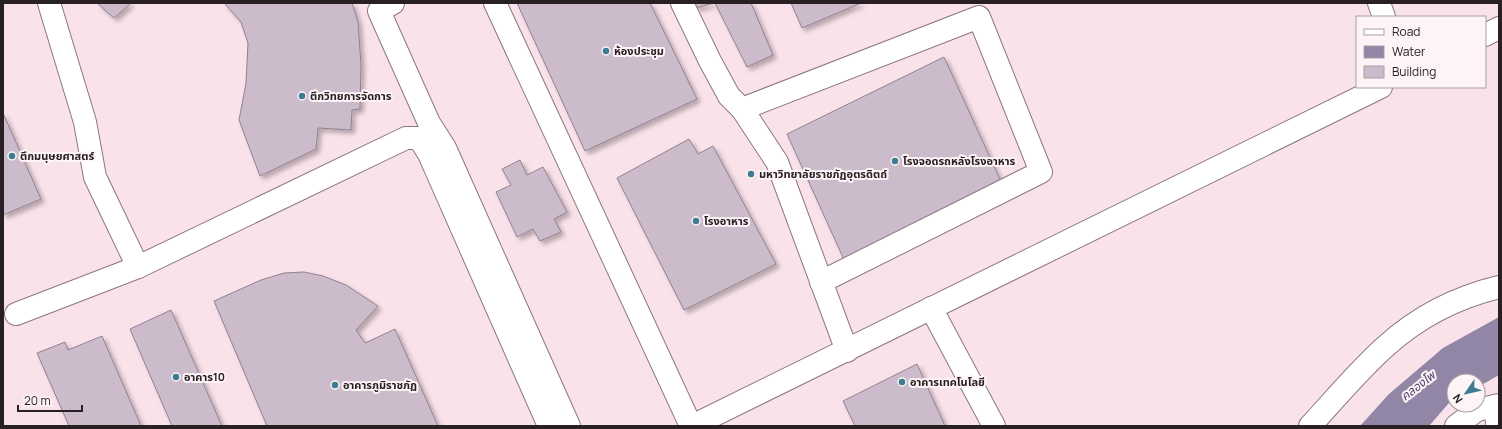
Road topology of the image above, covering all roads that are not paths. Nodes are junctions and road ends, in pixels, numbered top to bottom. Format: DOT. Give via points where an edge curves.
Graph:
graph roads {
  1 [pos="49,3"];
  2 [pos="495,3"];
  3 [pos="682,3"];
  4 [pos="1379,3"];
  5 [pos="382,6"];
  6 [pos="1384,16"];
  7 [pos="1499,28"];
  8 [pos="1486,34"];
  9 [pos="1379,88"];
  10 [pos="742,109"];
  11 [pos="417,131"];
  12 [pos="138,267"];
  13 [pos="821,282"];
  14 [pos="1499,287"];
  15 [pos="931,308"];
  16 [pos="7,319"];
  17 [pos="847,351"];
  18 [pos="1497,412"];
  19 [pos="549,426"];
  20 [pos="569,426"];
  21 [pos="691,426"];
  22 [pos="994,426"];
  23 [pos="1310,426"];
  24 [pos="1456,426"];
  1 -- 12 [label="street" via="85,122 95,177"];
  2 -- 21 [label="street"];
  3 -- 10 [label="street" via="729,96"];
  4 -- 6 [label="street"];
  5 -- 11 [label="street" via="415,94"];
  7 -- 8 [label="street"];
  9 -- 15 [label="street"];
  10 -- 13 [label="street" via="777,162"];
  10 -- 13 [label="street" via="979,17 1041,172"];
  11 -- 12 [label="street"];
  11 -- 19 [label="street" via="430,154"];
  11 -- 20 [label="street" via="445,148"];
  12 -- 16 [label="street"];
  13 -- 17 [label="street"];
  14 -- 23 [label="street" via="1471,294 1418,321 1386,346"];
  15 -- 17 [label="street"];
  15 -- 22 [label="street"];
  17 -- 21 [label="street"];
  18 -- 24 [label="street" via="1477,410"];
}
